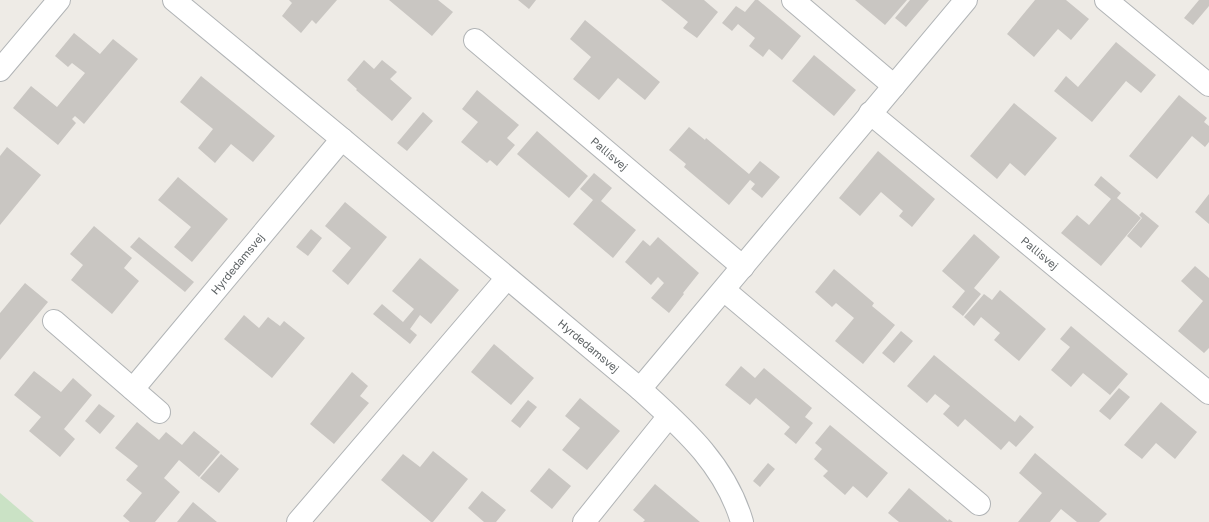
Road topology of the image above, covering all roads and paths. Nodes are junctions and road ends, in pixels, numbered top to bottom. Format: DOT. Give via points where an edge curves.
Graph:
graph roads {
  1 [pos="59,0"];
  2 [pos="174,0"];
  3 [pos="793,0"];
  4 [pos="966,0"];
  5 [pos="1106,0"];
  6 [pos="475,40"];
  7 [pos="0,70"];
  8 [pos="1209,85"];
  9 [pos="894,86"];
  10 [pos="870,113"];
  11 [pos="342,139"];
  12 [pos="743,267"];
  13 [pos="507,278"];
  14 [pos="724,290"];
  15 [pos="54,322"];
  16 [pos="133,389"];
  17 [pos="640,389"];
  18 [pos="1209,393"];
  19 [pos="159,412"];
  20 [pos="670,416"];
  21 [pos="979,504"];
  22 [pos="298,522"];
  23 [pos="584,522"];
  24 [pos="742,522"];
  1 -- 7 [label="street"];
  2 -- 11 [label="street, Hyrdedamsvej"];
  3 -- 9 [label="street"];
  4 -- 9 [label="street"];
  5 -- 8 [label="street"];
  6 -- 12 [label="street, Pallisvej"];
  9 -- 10 [label="street"];
  10 -- 12 [label="street"];
  10 -- 18 [label="street, Pallisvej"];
  11 -- 13 [label="street, Hyrdedamsvej"];
  11 -- 16 [label="street, Hyrdedamsvej"];
  12 -- 14 [label="street"];
  13 -- 17 [label="street, Hyrdedamsvej"];
  13 -- 22 [label="street"];
  14 -- 17 [label="street"];
  14 -- 21 [label="street"];
  15 -- 16 [label="street"];
  16 -- 19 [label="street"];
  17 -- 20 [label="street, Hyrdedamsvej"];
  20 -- 23 [label="street"];
  20 -- 24 [label="street, Hyrdedamsvej" via="690,435 718,470 738,506"];
}
